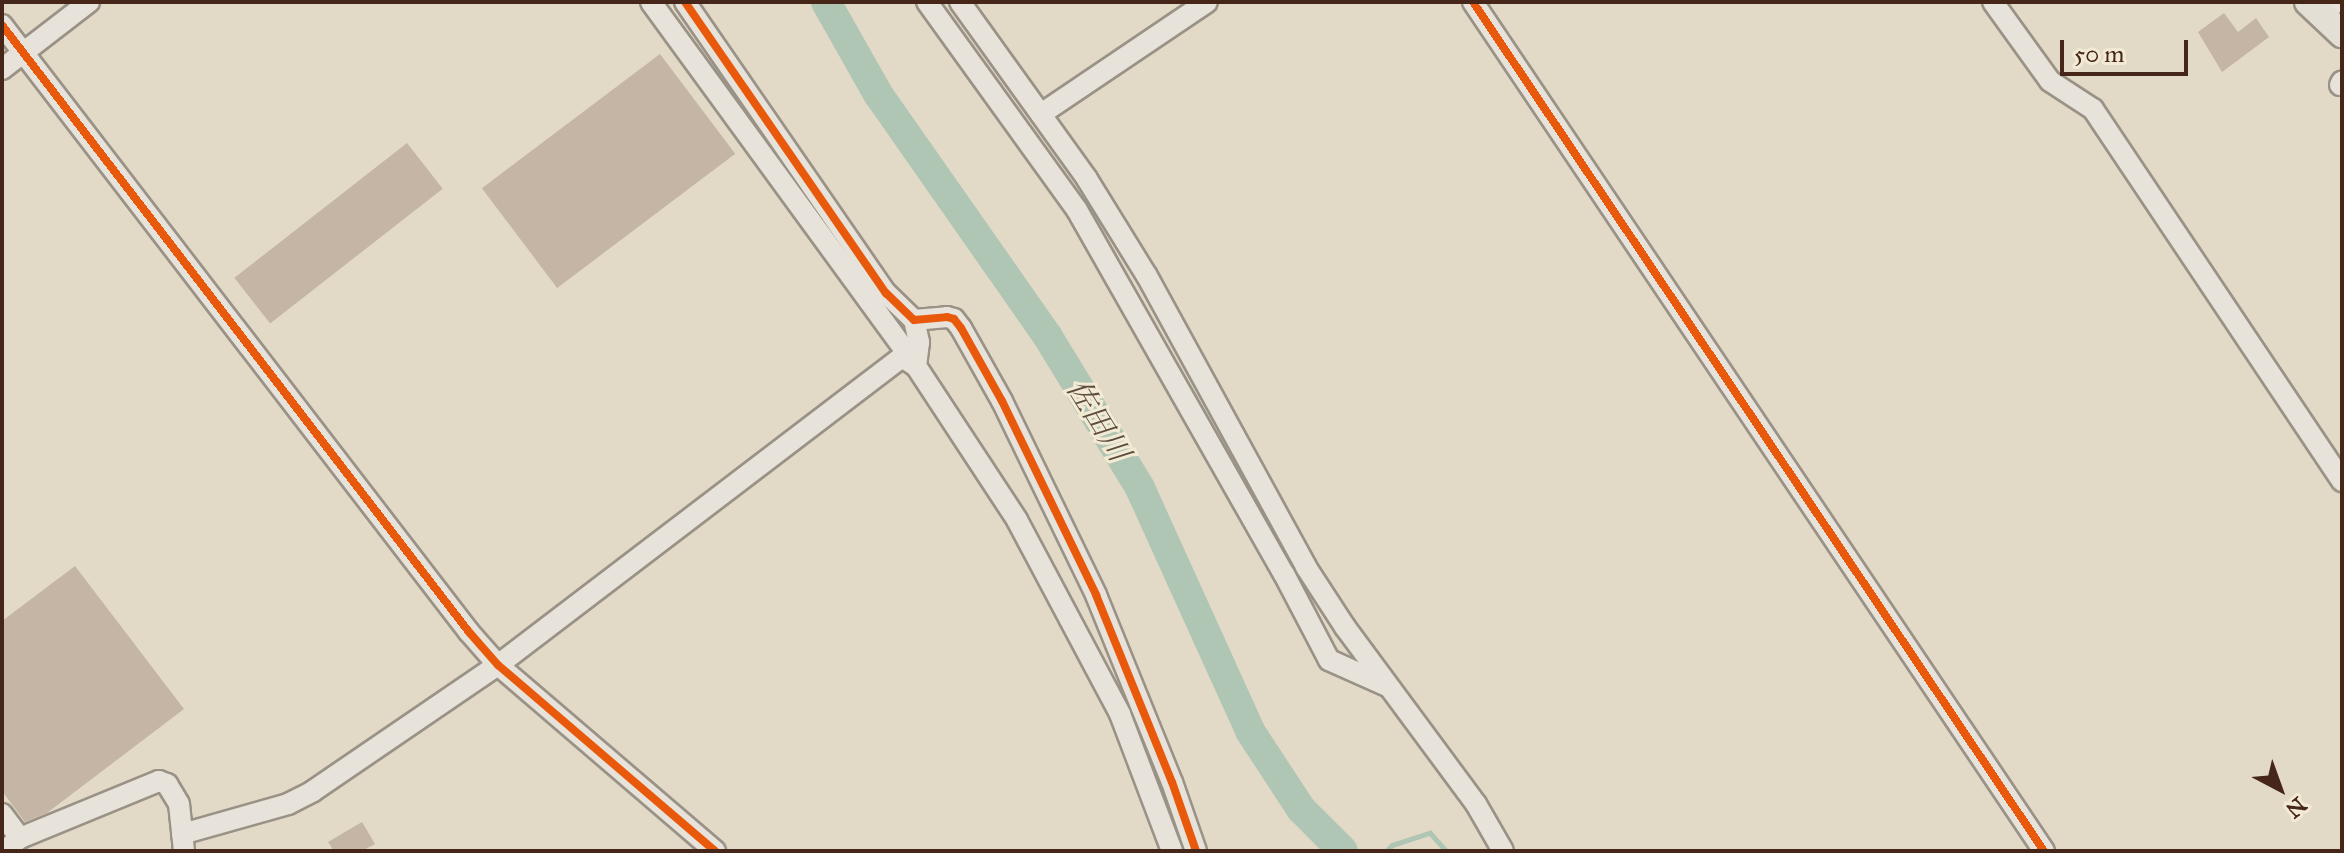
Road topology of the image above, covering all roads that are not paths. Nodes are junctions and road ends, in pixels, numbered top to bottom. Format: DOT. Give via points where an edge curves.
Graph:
graph roads {
  1 [pos="89,2"];
  2 [pos="651,2"];
  3 [pos="685,2"];
  4 [pos="927,2"];
  5 [pos="960,2"];
  6 [pos="1207,2"];
  7 [pos="1473,2"];
  8 [pos="1993,2"];
  9 [pos="2321,6"];
  10 [pos="2,25"];
  11 [pos="2342,34"];
  12 [pos="23,53"];
  13 [pos="2,69"];
  14 [pos="1041,114"];
  15 [pos="914,320"];
  16 [pos="916,366"];
  17 [pos="2342,481"];
  18 [pos="498,665"];
  19 [pos="1388,686"];
  20 [pos="2,814"];
  21 [pos="183,842"];
  22 [pos="12,844"];
  23 [pos="715,851"];
  24 [pos="1172,851"];
  25 [pos="1196,851"];
  26 [pos="1503,851"];
  27 [pos="2044,851"];
  1 -- 12 [label="street"];
  2 -- 16 [label="street"];
  3 -- 15 [label="street" via="886,293"];
  4 -- 19 [label="street" via="1077,210 1329,660"];
  5 -- 14 [label="street"];
  6 -- 14 [label="street"];
  7 -- 27 [label="street"];
  8 -- 17 [label="street" via="2050,81 2093,109"];
  9 -- 11 [label="main road"];
  10 -- 12 [label="street"];
  12 -- 13 [label="street"];
  12 -- 18 [label="street"];
  14 -- 19 [label="street" via="1147,276 1306,567"];
  15 -- 16 [label="street" via="919,342"];
  15 -- 25 [label="street" via="954,319 1002,401 1096,595"];
  16 -- 18 [label="street" via="902,357"];
  16 -- 24 [label="street" via="1017,520 1112,700"];
  18 -- 21 [label="street" via="313,791"];
  18 -- 23 [label="street"];
  19 -- 26 [label="street" via="1476,804"];
  20 -- 22 [label="street"];
  21 -- 22 [label="street" via="174,792 159,781"];
}
